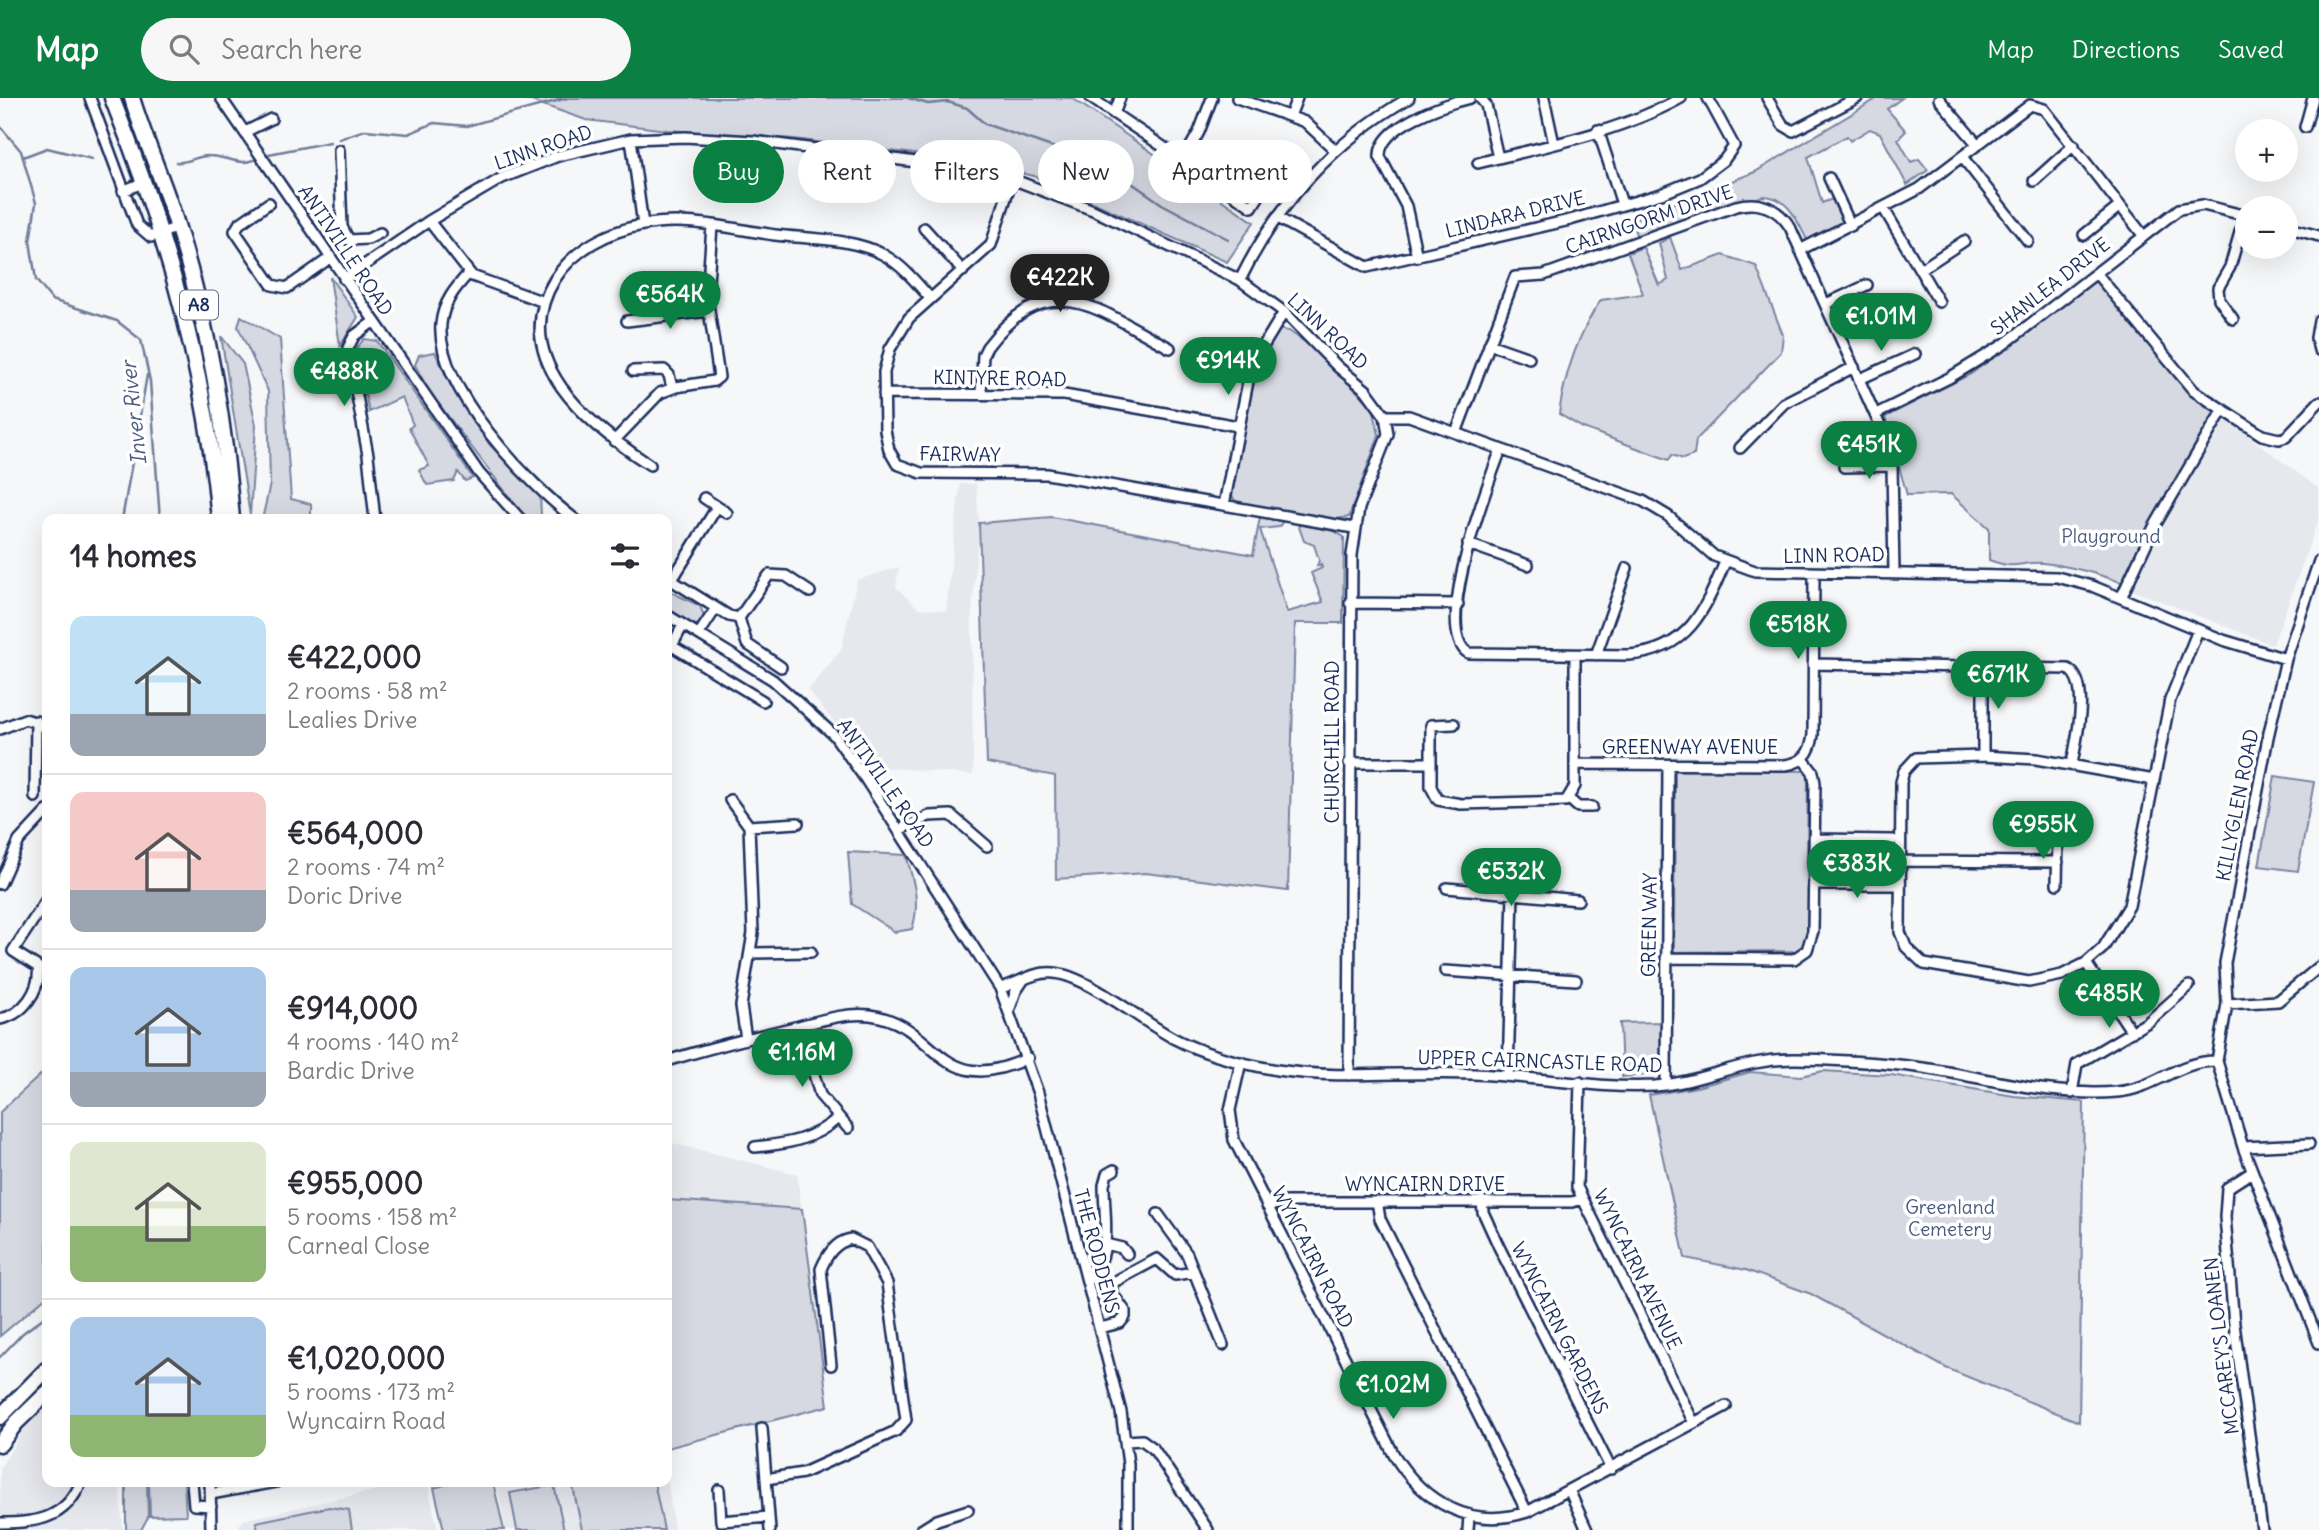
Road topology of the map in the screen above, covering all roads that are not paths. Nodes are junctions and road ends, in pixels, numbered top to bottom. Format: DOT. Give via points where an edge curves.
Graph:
graph roads {
  1 [pos="90,98"];
  2 [pos="113,98"];
  3 [pos="132,98"];
  4 [pos="221,98"];
  5 [pos="1091,98"];
  6 [pos="1120,98"];
  7 [pos="1212,98"];
  8 [pos="1237,98"];
  9 [pos="1297,98"];
  10 [pos="1409,98"];
  11 [pos="1470,98"];
  12 [pos="1480,98"];
  13 [pos="1544,98"];
  14 [pos="1681,98"];
  15 [pos="1708,98"];
  16 [pos="1767,98"];
  17 [pos="1857,98"];
  18 [pos="2313,98"];
  19 [pos="1939,99"];
  20 [pos="1665,102"];
  21 [pos="1114,114"];
  22 [pos="1290,116"];
  23 [pos="271,119"];
  24 [pos="2305,127"];
  25 [pos="1598,130"];
  26 [pos="244,132"];
  27 [pos="631,139"];
  28 [pos="1151,140"];
  29 [pos="1194,140"];
  30 [pos="1555,144"];
  31 [pos="1978,145"];
  32 [pos="2074,145"];
  33 [pos="339,150"];
  34 [pos="1335,150"];
  35 [pos="1498,158"];
  36 [pos="1962,158"];
  37 [pos="910,161"];
  38 [pos="1478,163"];
  39 [pos="1829,178"];
  40 [pos="2034,181"];
  41 [pos="142,183"];
  42 [pos="1024,183"];
  43 [pos="123,191"];
  44 [pos="268,203"];
  45 [pos="1006,203"];
  46 [pos="1622,204"];
  47 [pos="2120,206"];
  48 [pos="1884,209"];
  49 [pos="2235,213"];
  50 [pos="1278,218"];
  51 [pos="429,221"];
  52 [pos="643,225"];
  53 [pos="712,226"];
  54 [pos="1851,226"];
  55 [pos="178,227"];
  56 [pos="923,228"];
  57 [pos="2298,230"];
  58 [pos="380,233"];
  59 [pos="159,235"];
  60 [pos="2084,235"];
  61 [pos="2143,235"];
  62 [pos="2319,236"];
  63 [pos="368,239"];
  64 [pos="1964,241"];
  65 [pos="2028,241"];
  66 [pos="1800,250"];
  67 [pos="2235,251"];
  68 [pos="379,255"];
  69 [pos="1417,257"];
  70 [pos="330,258"];
  71 [pos="1920,270"];
  72 [pos="963,271"];
  73 [pos="469,273"];
  74 [pos="2096,273"];
  75 [pos="344,279"];
  76 [pos="1240,280"];
  77 [pos="1867,285"];
  78 [pos="930,299"];
  79 [pos="544,302"];
  80 [pos="1939,302"];
  81 [pos="1826,304"];
  82 [pos="708,311"];
  83 [pos="1284,312"];
  84 [pos="2233,319"];
  85 [pos="2319,320"];
  86 [pos="627,321"];
  87 [pos="373,322"];
  88 [pos="1489,344"];
  89 [pos="1170,348"];
  90 [pos="2319,350"];
  91 [pos="1914,354"];
  92 [pos="1529,358"];
  93 [pos="1854,368"];
  94 [pos="633,371"];
  95 [pos="1860,379"];
  96 [pos="672,388"];
  97 [pos="981,393"];
  98 [pos="884,394"];
  99 [pos="2319,402"];
  100 [pos="2222,411"];
  101 [pos="1875,414"];
  102 [pos="1385,416"];
  103 [pos="1238,426"];
  104 [pos="1456,433"];
  105 [pos="614,441"];
  106 [pos="1740,448"];
  107 [pos="1502,449"];
  108 [pos="650,465"];
  109 [pos="1892,466"];
  110 [pos="1844,467"];
  111 [pos="704,498"];
  112 [pos="1224,505"];
  113 [pos="717,507"];
  114 [pos="727,513"];
  115 [pos="218,514"];
  116 [pos="231,514"];
  117 [pos="374,514"];
  118 [pos="516,514"];
  119 [pos="569,514"];
  120 [pos="1354,528"];
  121 [pos="1468,544"];
  122 [pos="2319,561"];
  123 [pos="1725,562"];
  124 [pos="1528,565"];
  125 [pos="1627,568"];
  126 [pos="1894,572"];
  127 [pos="1814,573"];
  128 [pos="672,574"];
  129 [pos="672,580"];
  130 [pos="810,592"];
  131 [pos="2122,598"];
  132 [pos="1350,603"];
  133 [pos="1458,604"];
  134 [pos="716,608"];
  135 [pos="672,618"];
  136 [pos="739,618"];
  137 [pos="683,625"];
  138 [pos="2198,630"];
  139 [pos="699,635"];
  140 [pos="672,640"];
  141 [pos="672,646"];
  142 [pos="1575,655"];
  143 [pos="1596,655"];
  144 [pos="2286,659"];
  145 [pos="1813,664"];
  146 [pos="1983,666"];
  147 [pos="781,667"];
  148 [pos="763,701"];
  149 [pos="36,721"];
  150 [pos="42,724"];
  151 [pos="1454,724"];
  152 [pos="0,729"];
  153 [pos="1983,756"];
  154 [pos="1803,759"];
  155 [pos="1349,763"];
  156 [pos="1431,763"];
  157 [pos="1575,764"];
  158 [pos="2072,764"];
  159 [pos="1668,765"];
  160 [pos="2154,780"];
  161 [pos="35,797"];
  162 [pos="1569,799"];
  163 [pos="730,800"];
  164 [pos="1592,807"];
  165 [pos="42,816"];
  166 [pos="798,823"];
  167 [pos="749,826"];
  168 [pos="899,830"];
  169 [pos="2058,838"];
  170 [pos="1814,839"];
  171 [pos="1882,840"];
  172 [pos="1893,840"];
  173 [pos="987,846"];
  174 [pos="1881,851"];
  175 [pos="1900,861"];
  176 [pos="2058,862"];
  177 [pos="0,884"];
  178 [pos="2057,884"];
  179 [pos="1814,885"];
  180 [pos="1900,885"];
  181 [pos="1447,888"];
  182 [pos="1513,893"];
  183 [pos="1578,900"];
  184 [pos="42,907"];
  185 [pos="811,952"];
  186 [pos="750,953"];
  187 [pos="1667,958"];
  188 [pos="2086,963"];
  189 [pos="2319,967"];
  190 [pos="1445,971"];
  191 [pos="1511,975"];
  192 [pos="1025,978"];
  193 [pos="1576,980"];
  194 [pos="2189,986"];
  195 [pos="1000,988"];
  196 [pos="2227,1004"];
  197 [pos="1009,1011"];
  198 [pos="0,1019"];
  199 [pos="800,1026"];
  200 [pos="2132,1032"];
  201 [pos="746,1039"];
  202 [pos="1028,1058"];
  203 [pos="672,1060"];
  204 [pos="2217,1061"];
  205 [pos="1241,1062"];
  206 [pos="1349,1075"];
  207 [pos="1508,1075"];
  208 [pos="1580,1082"];
  209 [pos="1666,1085"];
  210 [pos="2072,1093"];
  211 [pos="838,1118"];
  212 [pos="848,1128"];
  213 [pos="2309,1144"];
  214 [pos="755,1147"];
  215 [pos="2243,1147"];
  216 [pos="1114,1170"];
  217 [pos="2252,1172"];
  218 [pos="1583,1199"];
  219 [pos="1377,1201"];
  220 [pos="1482,1201"];
  221 [pos="1267,1206"];
  222 [pos="1171,1210"];
  223 [pos="1105,1244"];
  224 [pos="1128,1254"];
  225 [pos="1194,1272"];
  226 [pos="1087,1282"];
  227 [pos="1100,1328"];
  228 [pos="1219,1343"];
  229 [pos="2319,1343"];
  230 [pos="831,1365"];
  231 [pos="42,1374"];
  232 [pos="42,1397"];
  233 [pos="1726,1406"];
  234 [pos="0,1418"];
  235 [pos="1694,1423"];
  236 [pos="762,1428"];
  237 [pos="1126,1441"];
  238 [pos="0,1444"];
  239 [pos="1611,1469"];
  240 [pos="766,1479"];
  241 [pos="78,1487"];
  242 [pos="192,1487"];
  243 [pos="210,1487"];
  244 [pos="249,1487"];
  245 [pos="719,1490"];
  246 [pos="1570,1492"];
  247 [pos="211,1494"];
  248 [pos="211,1506"];
  249 [pos="968,1510"];
  250 [pos="1527,1513"];
  251 [pos="1469,1516"];
  252 [pos="769,1517"];
  253 [pos="0,1523"];
  254 [pos="22,1527"];
  255 [pos="211,1530"];
  256 [pos="770,1530"];
  257 [pos="921,1530"];
  258 [pos="1128,1530"];
  259 [pos="1208,1530"];
  260 [pos="1468,1530"];
  261 [pos="1587,1530"];
  262 [pos="2262,1530"];
  1 -- 43 [label="street"];
  2 -- 41 [label="highway, A8"];
  3 -- 55 [label="highway, A8"];
  4 -- 26 [label="street, ANTIVILLE ROAD"];
  5 -- 21 [label="street"];
  6 -- 21 [label="street"];
  7 -- 29 [label="street"];
  8 -- 22 [label="street"];
  9 -- 22 [label="street"];
  10 -- 34 [label="street" via="1374,118"];
  11 -- 69 [label="street" via="1418,116 1395,131 1380,149 1380,158 1408,211"];
  12 -- 35 [label="street" via="1486,104"];
  13 -- 30 [label="street"];
  14 -- 20 [label="street"];
  15 -- 46 [label="street, LINDARA DRIVE" via="1733,152 1695,181"];
  16 -- 17 [label="street" via="1783,125 1793,131"];
  18 -- 24 [label="street"];
  19 -- 31 [label="street"];
  20 -- 25 [label="street"];
  21 -- 28 [label="street"];
  22 -- 34 [label="street" via="1305,122"];
  23 -- 26 [label="street"];
  25 -- 30 [label="street"];
  25 -- 46 [label="street"];
  26 -- 70 [label="street, ANTIVILLE ROAD"];
  27 -- 37 [label="street, LINN ROAD" via="753,141"];
  27 -- 51 [label="street, LINN ROAD" via="527,167"];
  27 -- 52 [label="street"];
  30 -- 35 [label="street"];
  31 -- 32 [label="street" via="2025,107 2036,105"];
  31 -- 36 [label="street"];
  32 -- 40 [label="street"];
  32 -- 47 [label="street"];
  33 -- 63 [label="street" via="342,227 349,240"];
  34 -- 50 [label="street"];
  35 -- 38 [label="street"];
  36 -- 48 [label="street"];
  36 -- 65 [label="street"];
  39 -- 54 [label="street"];
  41 -- 43 [label="street"];
  41 -- 59 [label="highway, A8"];
  42 -- 76 [label="street, LINN ROAD" via="1093,210"];
  43 -- 59 [label="street" via="144,233"];
  44 -- 70 [label="street" via="239,223 235,231 272,285 287,288"];
  45 -- 72 [label="street, FAIRWAY" via="994,240"];
  46 -- 69 [label="street, LINDARA DRIVE"];
  47 -- 60 [label="street"];
  47 -- 61 [label="street"];
  48 -- 54 [label="street"];
  48 -- 71 [label="street"];
  49 -- 61 [label="street, SHANLEA DRIVE" via="2190,206 2173,212"];
  50 -- 69 [label="street, LINDARA DRIVE" via="1363,267"];
  50 -- 76 [label="street"];
  51 -- 68 [label="street, LINN ROAD"];
  51 -- 73 [label="street"];
  52 -- 53 [label="street"];
  52 -- 79 [label="street" via="606,237 574,257"];
  53 -- 78 [label="street" via="870,249 904,270"];
  53 -- 82 [label="street"];
  54 -- 66 [label="street"];
  55 -- 59 [label="street"];
  55 -- 116 [label="highway, A8" via="210,353"];
  56 -- 72 [label="street"];
  57 -- 62 [label="street"];
  58 -- 63 [label="street"];
  59 -- 115 [label="highway, A8" via="199,374"];
  61 -- 74 [label="street, SHANLEA DRIVE"];
  63 -- 68 [label="street"];
  64 -- 71 [label="street"];
  66 -- 81 [label="street, CAIRNGORM DRIVE"];
  66 -- 88 [label="street, CAIRNGORM DRIVE" via="1789,225 1777,212 1746,203 1544,275 1520,275 1513,279"];
  67 -- 84 [label="street" via="2218,288 2219,299"];
  68 -- 75 [label="street, LINN ROAD"];
  70 -- 75 [label="street, ANTIVILLE ROAD"];
  71 -- 80 [label="street"];
  72 -- 78 [label="street, FAIRWAY"];
  73 -- 79 [label="street"];
  73 -- 119 [label="street" via="450,295 443,314 441,335 447,359 467,399 504,453"];
  74 -- 100 [label="street" via="2179,376"];
  74 -- 101 [label="street, SHANLEA DRIVE" via="1995,351"];
  75 -- 87 [label="street, ANTIVILLE ROAD"];
  76 -- 83 [label="street, LINN ROAD"];
  77 -- 81 [label="street"];
  78 -- 98 [label="street, FAIRWAY" via="905,322 894,340 885,367"];
  79 -- 105 [label="street" via="542,343 552,373 571,400"];
  81 -- 93 [label="street, CAIRNGORM DRIVE"];
  82 -- 86 [label="street"];
  82 -- 96 [label="street" via="719,377 713,382"];
  83 -- 102 [label="street, LINN ROAD" via="1366,390"];
  83 -- 103 [label="street" via="1251,366"];
  85 -- 90 [label="street"];
  87 -- 117 [label="street" via="348,348"];
  87 -- 118 [label="street, ANTIVILLE ROAD" via="479,473"];
  88 -- 92 [label="street"];
  88 -- 104 [label="street"];
  89 -- 97 [label="street" via="1091,306 1050,300 1030,308 987,347"];
  91 -- 95 [label="street"];
  93 -- 95 [label="street, CAIRNGORM DRIVE"];
  93 -- 106 [label="street" via="1784,403"];
  94 -- 96 [label="street" via="664,370"];
  95 -- 101 [label="street, CAIRNGORM DRIVE"];
  96 -- 105 [label="street" via="654,398"];
  97 -- 98 [label="street, KINTYRE ROAD"];
  97 -- 103 [label="street, KINTYRE ROAD" via="1064,395"];
  98 -- 112 [label="street, FAIRWAY" via="889,450 897,464 910,471 1036,473"];
  99 -- 100 [label="street" via="2292,432 2279,439 2262,435"];
  100 -- 131 [label="street" via="2154,527"];
  101 -- 109 [label="street, CAIRNGORM DRIVE"];
  102 -- 104 [label="street, LINN ROAD" via="1409,416"];
  102 -- 120 [label="street, CHURCHILL ROAD" via="1386,444"];
  103 -- 112 [label="street"];
  104 -- 107 [label="street, LINN ROAD"];
  105 -- 108 [label="street"];
  107 -- 121 [label="street"];
  107 -- 123 [label="street, LINN ROAD" via="1643,501"];
  109 -- 110 [label="street"];
  109 -- 126 [label="street, CAIRNGORM DRIVE"];
  111 -- 113 [label="street"];
  112 -- 120 [label="street, FAIRWAY"];
  113 -- 114 [label="street"];
  113 -- 128 [label="street"];
  120 -- 132 [label="street, CHURCHILL ROAD"];
  121 -- 124 [label="street"];
  121 -- 133 [label="street"];
  122 -- 144 [label="street, KILLYGLEN ROAD"];
  123 -- 127 [label="street, LINN ROAD" via="1755,571"];
  123 -- 143 [label="street" via="1702,614 1681,636 1642,654"];
  125 -- 143 [label="street"];
  126 -- 127 [label="street, LINN ROAD"];
  126 -- 131 [label="street, LINN ROAD" via="2057,577"];
  127 -- 145 [label="street"];
  129 -- 134 [label="street"];
  130 -- 136 [label="street" via="786,576 767,577"];
  131 -- 138 [label="street, LINN ROAD"];
  132 -- 133 [label="street"];
  132 -- 155 [label="street, CHURCHILL ROAD"];
  133 -- 142 [label="street" via="1458,640 1468,653"];
  134 -- 136 [label="street"];
  134 -- 139 [label="street"];
  135 -- 137 [label="street, ANTIVILLE ROAD"];
  136 -- 147 [label="street" via="747,643"];
  137 -- 139 [label="street, ANTIVILLE ROAD"];
  137 -- 140 [label="street"];
  138 -- 144 [label="street, LINN ROAD"];
  138 -- 160 [label="street" via="2172,694"];
  139 -- 168 [label="street, ANTIVILLE ROAD" via="773,680 818,718 849,754"];
  141 -- 148 [label="street"];
  142 -- 143 [label="street"];
  142 -- 157 [label="street"];
  144 -- 196 [label="street, KILLYGLEN ROAD" via="2229,939 2224,977"];
  145 -- 146 [label="street"];
  145 -- 154 [label="street" via="1812,739"];
  146 -- 153 [label="street"];
  146 -- 158 [label="street" via="2059,667 2075,674 2080,686 2079,720"];
  149 -- 150 [label="street"];
  149 -- 152 [label="street" via="25,719"];
  149 -- 161 [label="street"];
  151 -- 156 [label="street" via="1432,724"];
  153 -- 158 [label="street"];
  153 -- 175 [label="street" via="1923,756 1910,763 1901,782"];
  154 -- 159 [label="street, GREENWAY AVENUE" via="1785,765"];
  154 -- 170 [label="street" via="1815,780"];
  155 -- 156 [label="street"];
  155 -- 206 [label="street, CHURCHILL ROAD"];
  156 -- 162 [label="street" via="1432,790 1437,799 1447,803 1557,804"];
  157 -- 159 [label="street, GREENWAY AVENUE"];
  157 -- 162 [label="street" via="1575,788"];
  158 -- 160 [label="street"];
  159 -- 187 [label="street, GREEN WAY"];
  160 -- 188 [label="street" via="2126,914 2108,942"];
  162 -- 164 [label="street" via="1578,807"];
  163 -- 167 [label="street"];
  165 -- 177 [label="street" via="19,841"];
  166 -- 167 [label="street"];
  167 -- 186 [label="street"];
  168 -- 173 [label="street" via="941,814 965,825"];
  168 -- 195 [label="street, ANTIVILLE ROAD"];
  169 -- 176 [label="street"];
  170 -- 171 [label="street"];
  170 -- 179 [label="street"];
  171 -- 172 [label="street"];
  171 -- 174 [label="street"];
  175 -- 176 [label="street"];
  175 -- 180 [label="street"];
  176 -- 178 [label="street"];
  179 -- 180 [label="street"];
  179 -- 187 [label="street" via="1812,937 1798,958"];
  180 -- 188 [label="street" via="1900,939 1924,964 2029,982 2062,975"];
  181 -- 182 [label="street"];
  182 -- 183 [label="street"];
  182 -- 191 [label="street"];
  184 -- 198 [label="street" via="13,951 38,967 29,999 15,1014"];
  185 -- 186 [label="street"];
  186 -- 201 [label="street" via="741,1006"];
  187 -- 209 [label="street, GREEN WAY"];
  188 -- 200 [label="street"];
  189 -- 196 [label="street" via="2278,1001"];
  190 -- 191 [label="street"];
  191 -- 193 [label="street"];
  191 -- 207 [label="street"];
  192 -- 195 [label="street, UPPER CAIRNCASTLE ROAD"];
  192 -- 197 [label="street"];
  192 -- 205 [label="street, UPPER CAIRNCASTLE ROAD" via="1066,975 1176,1040"];
  194 -- 200 [label="street"];
  195 -- 197 [label="street, THE RODDENS"];
  196 -- 204 [label="street, KILLYGLEN ROAD"];
  197 -- 202 [label="street, THE RODDENS"];
  199 -- 201 [label="street"];
  199 -- 202 [label="street" via="845,1016 883,1018 908,1030 944,1061 967,1070 993,1070"];
  199 -- 211 [label="street" via="817,1088"];
  200 -- 210 [label="street" via="2076,1064"];
  201 -- 203 [label="street"];
  202 -- 226 [label="street, THE RODDENS"];
  204 -- 210 [label="street, UPPER CAIRNCASTLE ROAD" via="2187,1064 2129,1091"];
  204 -- 215 [label="street"];
  205 -- 206 [label="street, UPPER CAIRNCASTLE ROAD" via="1292,1072"];
  205 -- 221 [label="street, WYNCAIRN ROAD" via="1231,1105 1231,1129"];
  206 -- 207 [label="street, UPPER CAIRNCASTLE ROAD"];
  207 -- 208 [label="street, UPPER CAIRNCASTLE ROAD"];
  208 -- 209 [label="street, UPPER CAIRNCASTLE ROAD"];
  208 -- 218 [label="street, WYNCAIRN AVENUE" via="1576,1175"];
  209 -- 210 [label="street, UPPER CAIRNCASTLE ROAD" via="1747,1063 1796,1059 1934,1070"];
  211 -- 212 [label="street"];
  211 -- 214 [label="street" via="808,1138"];
  213 -- 215 [label="street"];
  215 -- 217 [label="street"];
  216 -- 223 [label="street" via="1107,1174 1104,1185"];
  217 -- 229 [label="street"];
  217 -- 262 [label="street, MCCAREY'S LOANEN" via="2227,1188 2225,1217 2237,1351"];
  218 -- 220 [label="street, WYNCAIRN DRIVE"];
  218 -- 235 [label="street, WYNCAIRN AVENUE"];
  219 -- 220 [label="street, WYNCAIRN DRIVE"];
  219 -- 221 [label="street, WYNCAIRN DRIVE"];
  219 -- 250 [label="street" via="1380,1219"];
  220 -- 239 [label="street, WYNCAIRN GARDENS" via="1483,1212"];
  221 -- 251 [label="street, WYNCAIRN ROAD" via="1399,1464 1435,1501"];
  222 -- 225 [label="street" via="1159,1215"];
  223 -- 224 [label="street"];
  223 -- 226 [label="street" via="1105,1259"];
  225 -- 227 [label="street" via="1175,1275 1157,1259 1112,1283 1112,1293 1125,1317"];
  225 -- 228 [label="street"];
  226 -- 227 [label="street, THE RODDENS"];
  227 -- 237 [label="street, THE RODDENS"];
  230 -- 240 [label="street" via="821,1269 826,1257 851,1239 867,1247 887,1283 906,1420 896,1431 803,1473"];
  231 -- 234 [label="highway"];
  232 -- 238 [label="highway"];
  233 -- 235 [label="street, WYNCAIRN ROAD"];
  235 -- 239 [label="street, WYNCAIRN ROAD"];
  236 -- 240 [label="street"];
  237 -- 258 [label="street, THE RODDENS"];
  237 -- 259 [label="street" via="1140,1440 1152,1446"];
  239 -- 246 [label="street, WYNCAIRN ROAD"];
  240 -- 252 [label="street"];
  241 -- 254 [label="street" via="65,1508 50,1519"];
  242 -- 248 [label="street" via="194,1505"];
  243 -- 247 [label="street"];
  244 -- 247 [label="street"];
  245 -- 252 [label="street" via="722,1521"];
  246 -- 250 [label="street, WYNCAIRN ROAD"];
  246 -- 261 [label="street"];
  247 -- 248 [label="street"];
  248 -- 255 [label="street"];
  249 -- 257 [label="street"];
  250 -- 251 [label="street, WYNCAIRN ROAD" via="1500,1519"];
  251 -- 260 [label="street"];
  252 -- 256 [label="street"];
  253 -- 254 [label="street"];
}
